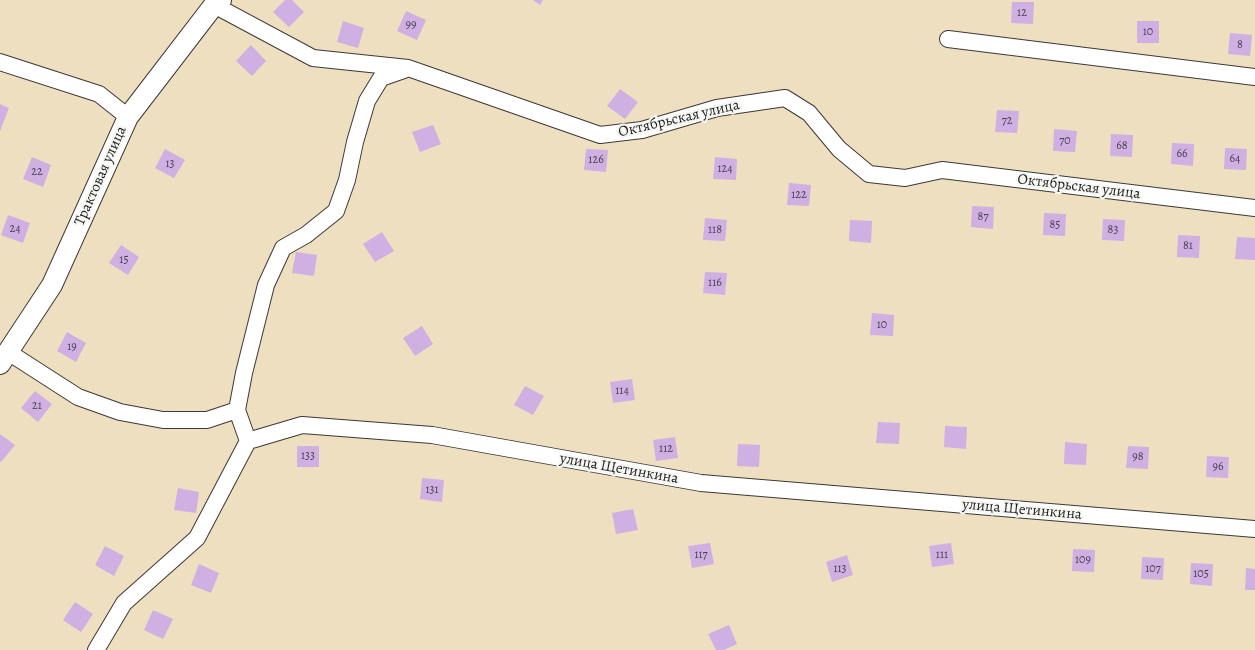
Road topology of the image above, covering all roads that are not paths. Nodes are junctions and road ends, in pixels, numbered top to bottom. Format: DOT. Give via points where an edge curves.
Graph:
graph roads {
  1 [pos="217,3"];
  2 [pos="948,39"];
  3 [pos="0,62"];
  4 [pos="408,68"];
  5 [pos="1255,77"];
  6 [pos="128,118"];
  7 [pos="1255,208"];
  8 [pos="4,358"];
  9 [pos="237,410"];
  10 [pos="248,441"];
  11 [pos="1255,529"];
  12 [pos="96,650"];
  1 -- 4 [label="street, Октябрьская улица" via="313,58"];
  1 -- 6 [label="street, Трактовая улица"];
  2 -- 5 [label="street"];
  3 -- 6 [label="street" via="99,94"];
  4 -- 7 [label="street, Октябрьская улица" via="600,136 642,130 716,108 785,98 809,113 839,149 869,174 905,178 942,170"];
  4 -- 9 [label="street" via="382,78 367,101 336,211 306,235 283,248 266,285"];
  6 -- 8 [label="street, Трактовая улица" via="52,285"];
  8 -- 9 [label="street" via="78,396 120,412 163,420 207,420"];
  9 -- 10 [label="street"];
  10 -- 11 [label="street, улица Щетинкина" via="302,425 432,435 701,483"];
  10 -- 12 [label="street" via="197,538 124,603"];
}
